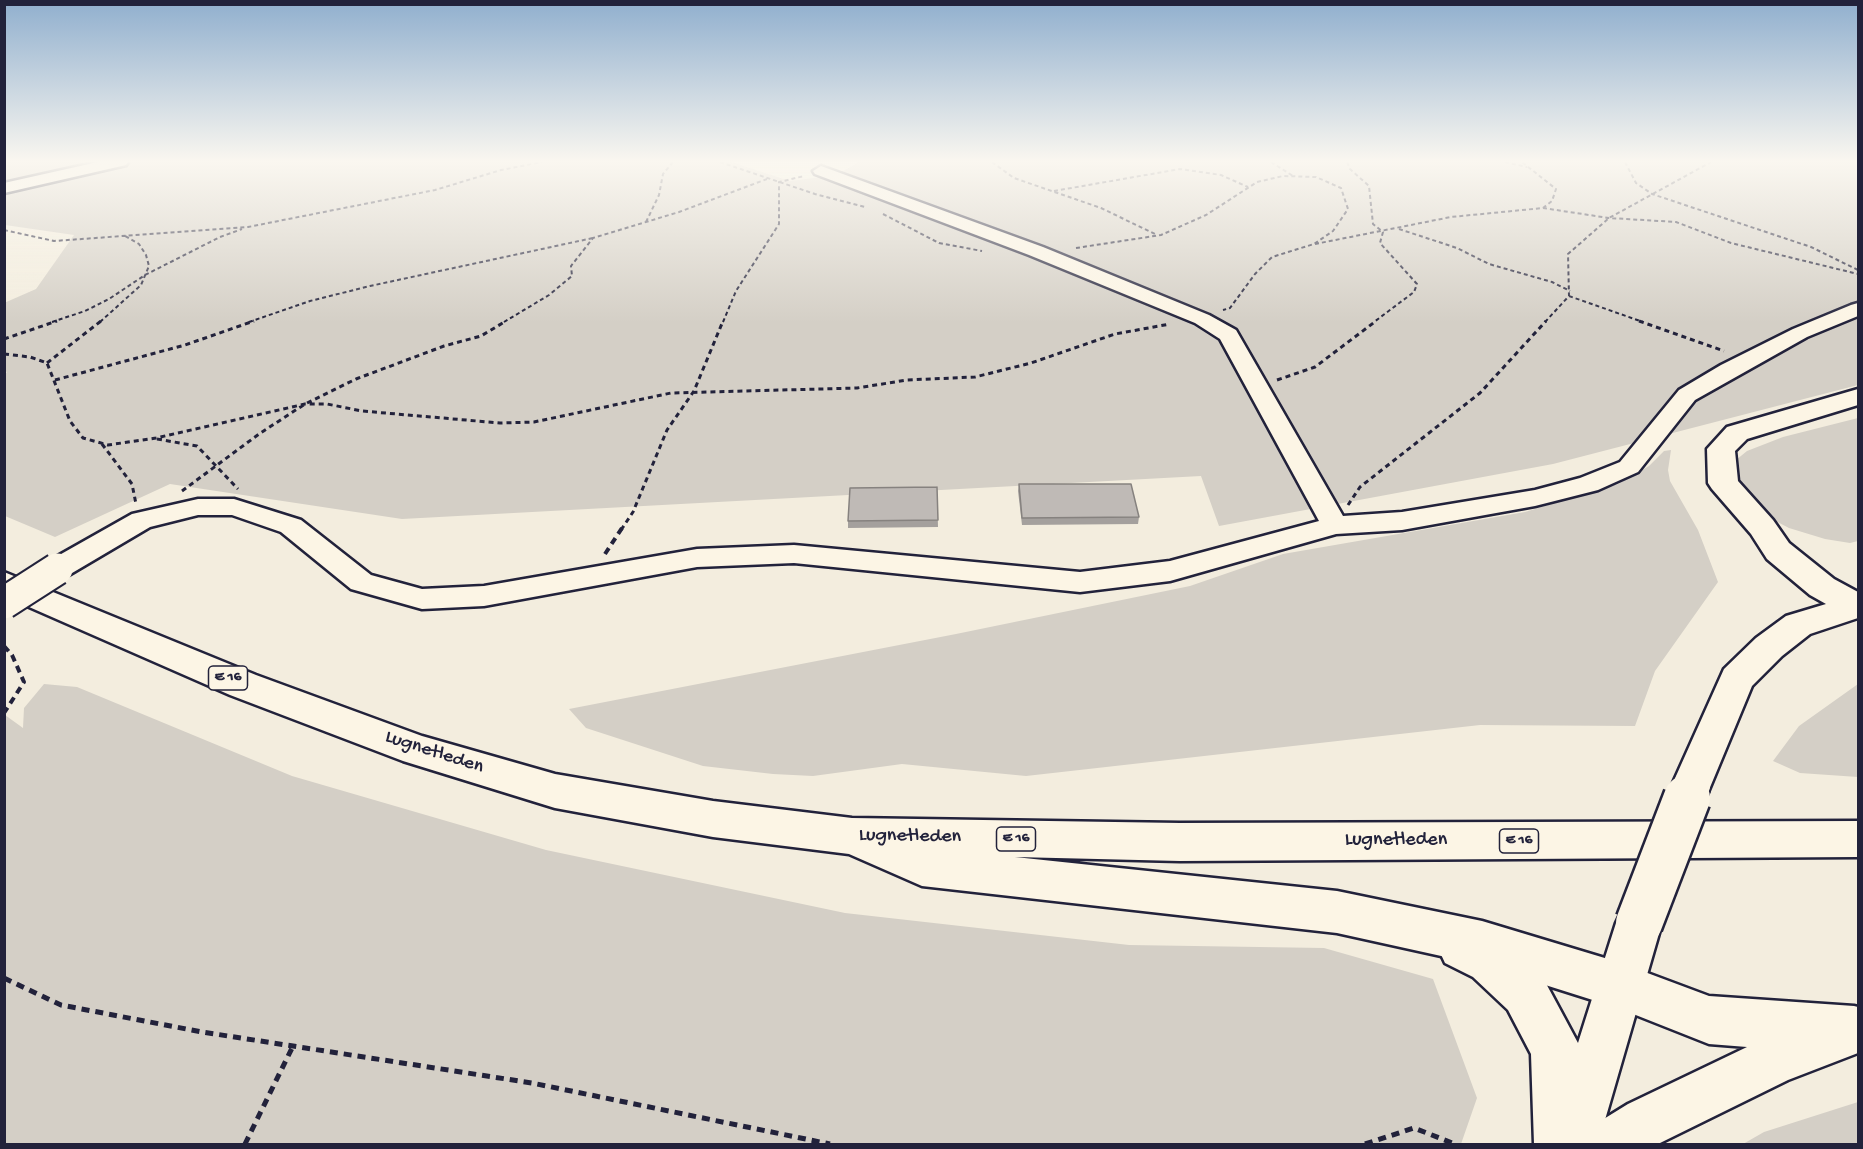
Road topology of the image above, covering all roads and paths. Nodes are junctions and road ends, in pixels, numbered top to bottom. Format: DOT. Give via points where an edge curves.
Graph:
graph roads {
  1 [pos="306,216"];
  2 [pos="649,216"];
  3 [pos="664,216"];
  4 [pos="779,216"];
  5 [pos="888,216"];
  6 [pos="941,216"];
  7 [pos="1116,216"];
  8 [pos="1205,216"];
  9 [pos="1343,216"];
  10 [pos="1371,216"];
  11 [pos="1465,216"];
  12 [pos="1593,216"];
  13 [pos="1613,216"];
  14 [pos="1717,216"];
  15 [pos="1609,218"];
  16 [pos="646,222"];
  17 [pos="248,227"];
  18 [pos="1398,228"];
  19 [pos="4,230"];
  20 [pos="1383,232"];
  21 [pos="124,236"];
  22 [pos="1157,236"];
  23 [pos="593,238"];
  24 [pos="1314,244"];
  25 [pos="985,251"];
  26 [pos="1036,251"];
  27 [pos="1858,272"];
  28 [pos="146,276"];
  29 [pos="1570,291"];
  30 [pos="1569,296"];
  31 [pos="1858,309"];
  32 [pos="1202,319"];
  33 [pos="4,339"];
  34 [pos="4,354"];
  35 [pos="1750,359"];
  36 [pos="47,363"];
  37 [pos="55,380"];
  38 [pos="1257,388"];
  39 [pos="694,391"];
  40 [pos="1858,397"];
  41 [pos="305,404"];
  42 [pos="156,438"];
  43 [pos="102,443"];
  44 [pos="217,465"];
  45 [pos="226,507"];
  46 [pos="141,520"];
  47 [pos="1335,525"];
  48 [pos="1770,539"];
  49 [pos="596,575"];
  50 [pos="4,583"];
  51 [pos="4,603"];
  52 [pos="1858,606"];
  53 [pos="1798,625"];
  54 [pos="4,646"];
  55 [pos="4,713"];
  56 [pos="852,836"];
  57 [pos="1858,839"];
  58 [pos="1427,932"];
  59 [pos="4,978"];
  60 [pos="1618,985"];
  61 [pos="1856,1030"];
  62 [pos="293,1046"];
  63 [pos="245,1144"];
  64 [pos="830,1144"];
  65 [pos="1365,1144"];
  66 [pos="1455,1144"];
  67 [pos="1560,1144"];
  68 [pos="1572,1144"];
  69 [pos="1612,1144"];
  1 -- 17 [label="path"];
  2 -- 16 [label="path"];
  3 -- 16 [label="path"];
  4 -- 39 [label="path" via="779,224 736,291"];
  5 -- 25 [label="path" via="939,243"];
  6 -- 26 [label="street"];
  7 -- 22 [label="path"];
  8 -- 22 [label="path"];
  9 -- 24 [label="path" via="1333,231"];
  10 -- 20 [label="path" via="1373,224"];
  11 -- 18 [label="path"];
  12 -- 15 [label="path"];
  13 -- 15 [label="path"];
  14 -- 27 [label="path" via="1811,247"];
  15 -- 27 [label="path" via="1676,222 1731,243"];
  15 -- 29 [label="path" via="1568,254"];
  16 -- 23 [label="path"];
  17 -- 21 [label="path"];
  17 -- 28 [label="path" via="220,237"];
  18 -- 20 [label="path"];
  18 -- 29 [label="path"];
  19 -- 21 [label="path" via="54,241"];
  20 -- 24 [label="path"];
  20 -- 38 [label="path" via="1380,243 1417,284 1414,292 1315,367"];
  21 -- 28 [label="path" via="138,244 146,255"];
  22 -- 26 [label="path"];
  23 -- 37 [label="path" via="310,301 185,345"];
  23 -- 41 [label="path" via="571,266 568,282 502,325 481,336 356,379"];
  24 -- 32 [label="path" via="1272,256 1230,308"];
  26 -- 32 [label="street"];
  28 -- 33 [label="path" via="85,311"];
  28 -- 36 [label="path" via="118,308"];
  29 -- 30 [label="path"];
  30 -- 35 [label="path"];
  30 -- 47 [label="path" via="1480,393 1360,487"];
  31 -- 35 [label="street"];
  32 -- 38 [label="street" via="1228,335"];
  32 -- 39 [label="path" via="1115,334 1031,363 975,377 907,380 857,388"];
  34 -- 36 [label="path"];
  35 -- 47 [label="street" via="1687,395 1629,467 1599,480 1535,498 1424,517"];
  36 -- 37 [label="path"];
  37 -- 43 [label="path" via="70,421 83,438"];
  38 -- 47 [label="street"];
  39 -- 41 [label="path" via="614,403 534,422 500,423"];
  39 -- 49 [label="path" via="667,430 633,512 601,560"];
  40 -- 48 [label="main road" via="1737,433 1721,449 1723,483"];
  41 -- 42 [label="path"];
  41 -- 44 [label="path"];
  42 -- 43 [label="path"];
  42 -- 44 [label="path" via="197,446"];
  43 -- 46 [label="path" via="132,484"];
  44 -- 45 [label="path" via="238,489"];
  44 -- 46 [label="path"];
  45 -- 46 [label="street" via="198,507"];
  45 -- 49 [label="street" via="291,526 361,582 422,599 484,596"];
  46 -- 51 [label="street, bridge"];
  47 -- 49 [label="street" via="1170,571 1080,582 795,554 697,558"];
  48 -- 52 [label="main road" via="1822,587"];
  48 -- 53 [label="main road" via="1800,594"];
  50 -- 56 [label="main road, Lugnetleden / E 16" via="243,685 446,759 555,791 713,819"];
  52 -- 53 [label="main road"];
  53 -- 60 [label="main road, bridge" via="1737,679 1692,785"];
  54 -- 55 [label="path" via="24,682"];
  56 -- 57 [label="main road, Lugnetleden / E 16" via="1180,842"];
  56 -- 58 [label="main road, E 16" via="922,867 1337,912"];
  58 -- 60 [label="main road, E 16" via="1482,943"];
  58 -- 67 [label="main road, E 16" via="1489,961 1526,993 1556,1050"];
  59 -- 62 [label="path" via="61,1005"];
  60 -- 61 [label="main road, E 16" via="1709,1020"];
  60 -- 68 [label="main road"];
  61 -- 69 [label="main road, E 16" via="1764,1065 1646,1122"];
  62 -- 63 [label="path"];
  62 -- 64 [label="path" via="532,1083"];
  65 -- 66 [label="path" via="1414,1128"];
}
